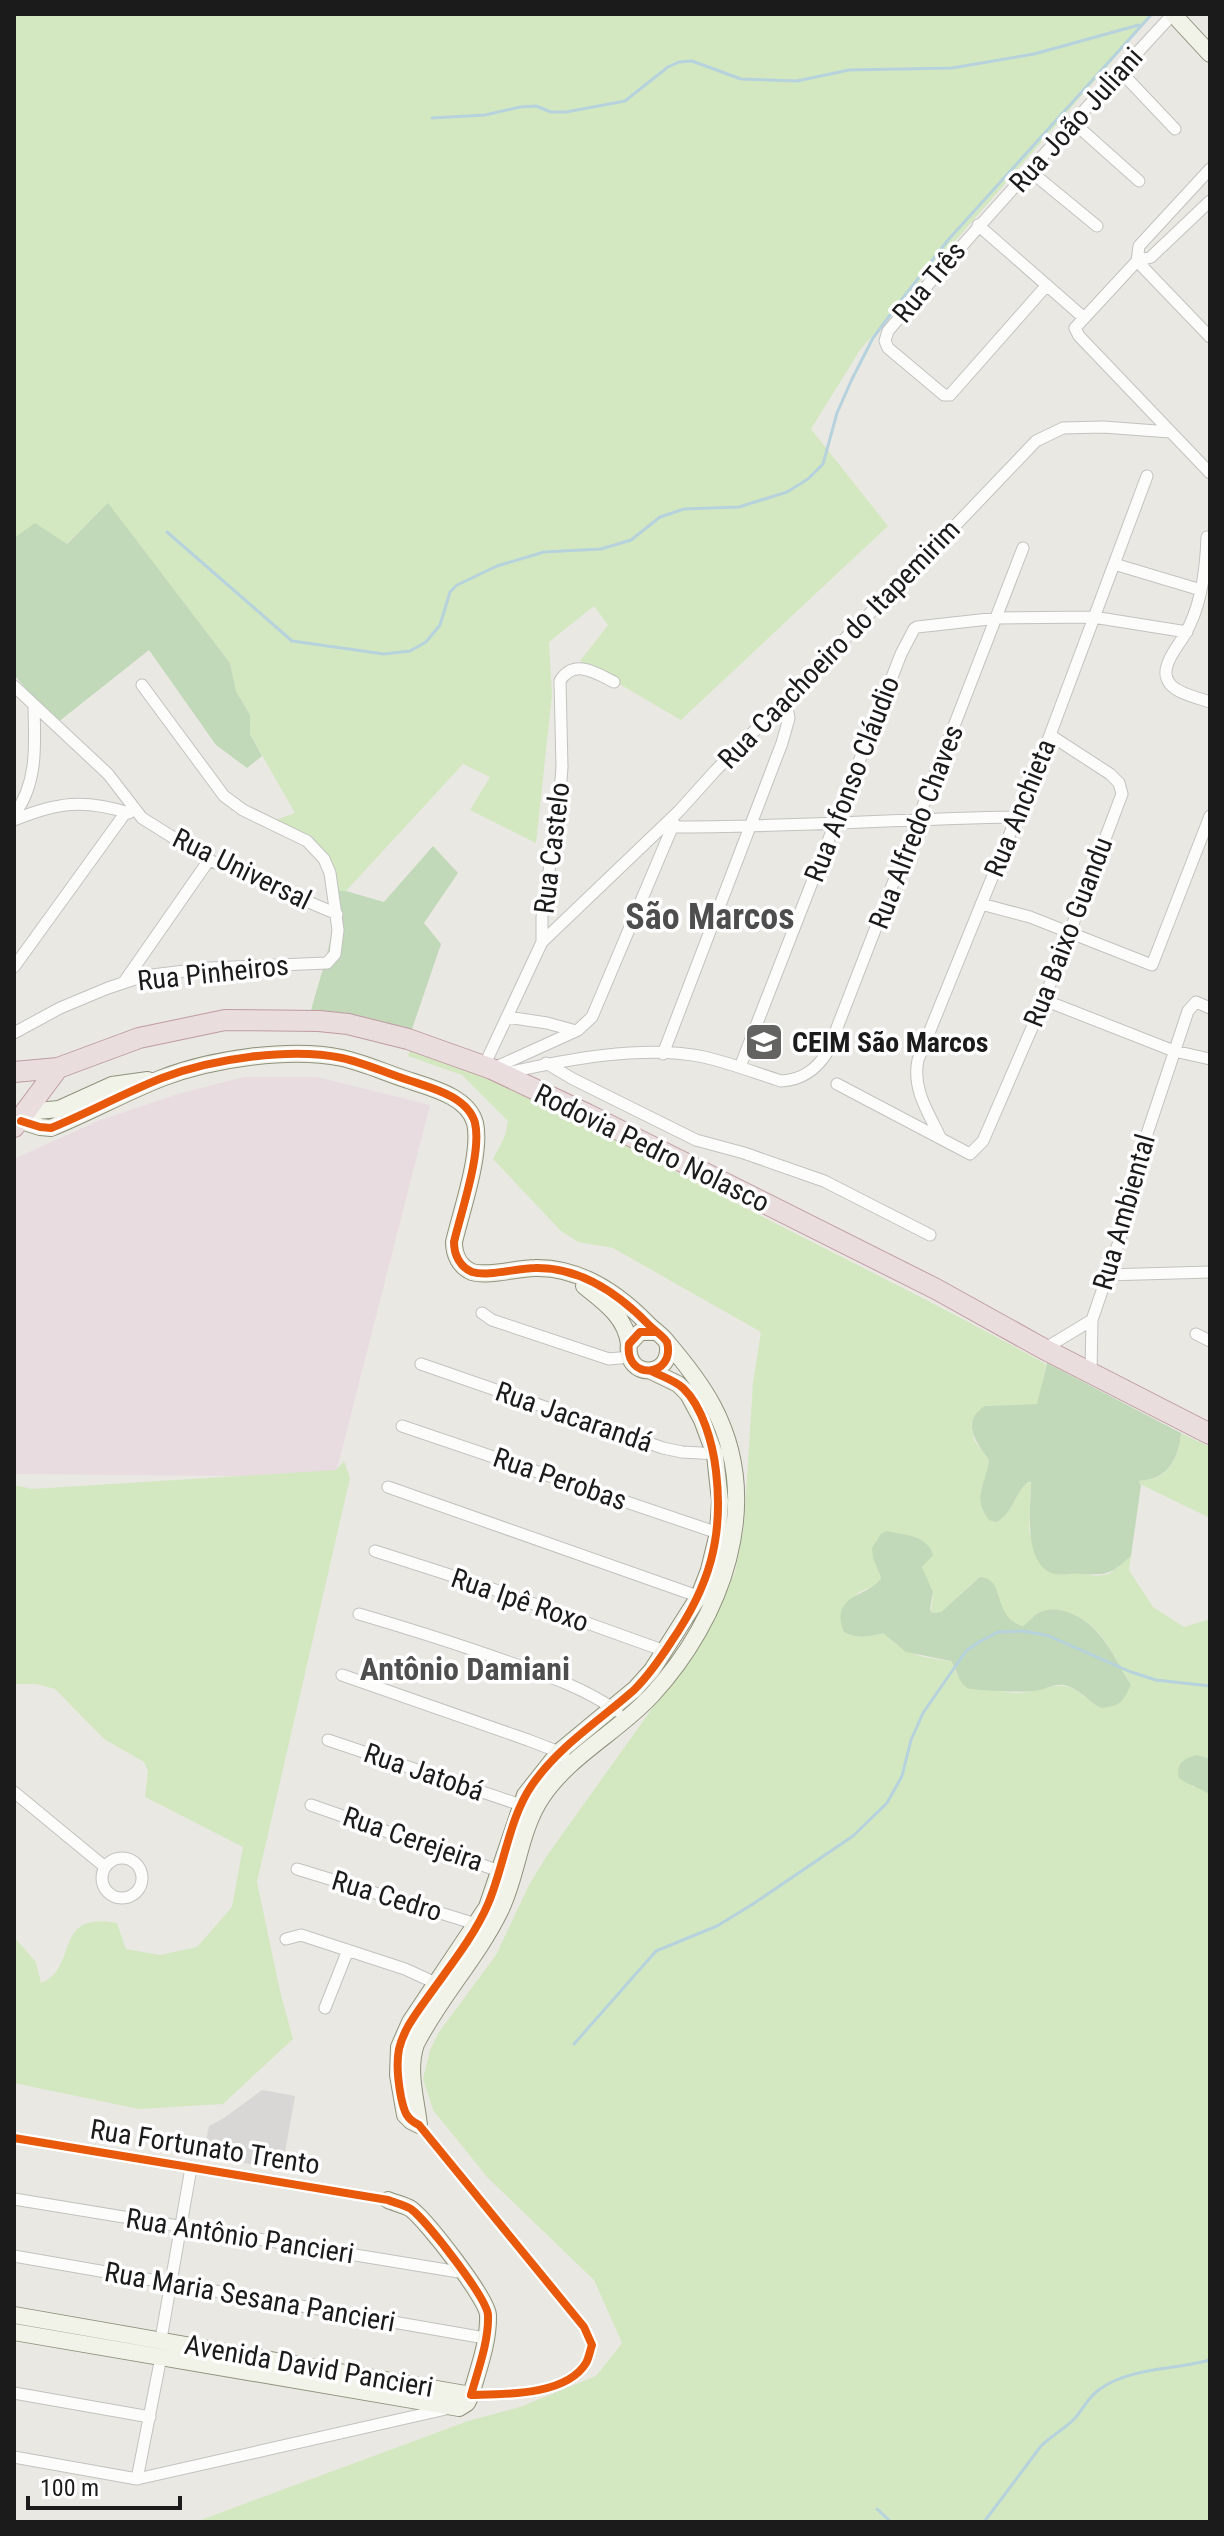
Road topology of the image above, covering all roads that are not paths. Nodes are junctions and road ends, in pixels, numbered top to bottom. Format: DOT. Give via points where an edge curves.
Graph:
graph roads {
  1 [pos="1173,14"];
  2 [pos="1210,54"];
  3 [pos="1120,71"];
  4 [pos="1074,123"];
  5 [pos="1175,129"];
  6 [pos="1210,169"];
  7 [pos="1030,171"];
  8 [pos="1139,181"];
  9 [pos="1194,184"];
  10 [pos="1210,200"];
  11 [pos="978,225"];
  12 [pos="1097,226"];
  13 [pos="1137,261"];
  14 [pos="1047,285"];
  15 [pos="1083,317"];
  16 [pos="1210,337"];
  17 [pos="1063,428"];
  18 [pos="1170,432"];
  19 [pos="1059,444"];
  20 [pos="1210,473"];
  21 [pos="1147,476"];
  22 [pos="1207,537"];
  23 [pos="1023,548"];
  24 [pos="1114,564"];
  25 [pos="1208,569"];
  26 [pos="1201,590"];
  27 [pos="1093,617"];
  28 [pos="998,618"];
  29 [pos="1187,632"];
  30 [pos="614,682"];
  31 [pos="142,685"];
  32 [pos="14,686"];
  33 [pos="785,700"];
  34 [pos="1210,702"];
  35 [pos="34,707"];
  36 [pos="1050,735"];
  37 [pos="679,811"];
  38 [pos="126,812"];
  39 [pos="1210,816"];
  40 [pos="14,817"];
  41 [pos="1015,817"];
  42 [pos="142,818"];
  43 [pos="918,819"];
  44 [pos="834,823"];
  45 [pos="672,827"];
  46 [pos="750,827"];
  47 [pos="209,860"];
  48 [pos="981,904"];
  49 [pos="337,914"];
  50 [pos="1070,932"];
  51 [pos="542,942"];
  52 [pos="14,967"];
  53 [pos="123,982"];
  54 [pos="1044,1000"];
  55 [pos="1210,1008"];
  56 [pos="507,1017"];
  57 [pos="576,1031"];
  58 [pos="14,1033"];
  59 [pos="1174,1051"];
  60 [pos="663,1054"];
  61 [pos="1210,1059"];
  62 [pos="546,1063"];
  63 [pos="740,1067"];
  64 [pos="58,1068"];
  65 [pos="493,1070"];
  66 [pos="14,1072"];
  67 [pos="14,1084"];
  68 [pos="837,1084"];
  69 [pos="20,1120"];
  70 [pos="940,1137"];
  71 [pos="930,1235"];
  72 [pos="567,1272"];
  73 [pos="1210,1272"];
  74 [pos="1106,1275"];
  75 [pos="482,1313"];
  76 [pos="1092,1320"];
  77 [pos="1196,1334"];
  78 [pos="661,1337"];
  79 [pos="1210,1341"];
  80 [pos="1044,1349"];
  81 [pos="630,1351"];
  82 [pos="421,1364"];
  83 [pos="651,1371"];
  84 [pos="1091,1373"];
  85 [pos="402,1426"];
  86 [pos="1210,1434"];
  87 [pos="723,1454"];
  88 [pos="388,1487"];
  89 [pos="718,1533"];
  90 [pos="375,1551"];
  91 [pos="707,1599"];
  92 [pos="359,1614"];
  93 [pos="665,1651"];
  94 [pos="342,1675"];
  95 [pos="612,1708"];
  96 [pos="627,1719"];
  97 [pos="328,1740"];
  98 [pos="565,1758"];
  99 [pos="14,1792"];
  100 [pos="311,1805"];
  101 [pos="521,1805"];
  102 [pos="105,1867"];
  103 [pos="297,1869"];
  104 [pos="506,1873"];
  105 [pos="476,1924"];
  106 [pos="286,1939"];
  107 [pos="348,1950"];
  108 [pos="444,1988"];
  109 [pos="325,2008"];
  110 [pos="419,2125"];
  111 [pos="14,2138"];
  112 [pos="191,2168"];
  113 [pos="14,2199"];
  114 [pos="388,2200"];
  115 [pos="181,2228"];
  116 [pos="14,2256"];
  117 [pos="465,2273"];
  118 [pos="171,2283"];
  119 [pos="14,2315"];
  120 [pos="14,2332"];
  121 [pos="485,2338"];
  122 [pos="161,2348"];
  123 [pos="14,2393"];
  124 [pos="471,2395"];
  125 [pos="455,2407"];
  126 [pos="150,2417"];
  127 [pos="14,2457"];
  128 [pos="137,2479"];
  1 -- 2 [label="street"];
  1 -- 3 [label="street, Rua João Juliani"];
  3 -- 4 [label="street, Rua João Juliani"];
  3 -- 5 [label="street"];
  4 -- 7 [label="street, Rua João Juliani"];
  4 -- 8 [label="street"];
  6 -- 9 [label="street"];
  7 -- 11 [label="street, Rua João Juliani"];
  7 -- 12 [label="street"];
  9 -- 10 [label="street"];
  9 -- 13 [label="street" via="1139,246"];
  10 -- 13 [label="street" via="1151,257"];
  11 -- 14 [label="street"];
  11 -- 14 [label="street, Rua Três" via="888,331 888,348 950,395"];
  13 -- 15 [label="street"];
  13 -- 16 [label="street"];
  14 -- 15 [label="street"];
  15 -- 18 [label="street" via="1075,328 1079,336"];
  17 -- 18 [label="street, Rua Caachoeiro do Itapemirim"];
  17 -- 19 [label="street"];
  17 -- 33 [label="street, Rua Caachoeiro do Itapemirim" via="1025,450"];
  18 -- 20 [label="street"];
  21 -- 24 [label="street, Rua Anchieta"];
  22 -- 25 [label="street"];
  23 -- 28 [label="street, Rua Alfredo Chaves"];
  24 -- 26 [label="street"];
  24 -- 27 [label="street, Rua Anchieta"];
  25 -- 26 [label="street"];
  26 -- 29 [label="street"];
  27 -- 28 [label="street"];
  27 -- 29 [label="street"];
  27 -- 36 [label="street, Rua Anchieta"];
  28 -- 43 [label="street, Rua Alfredo Chaves"];
  28 -- 44 [label="street, Rua Afonso Cláudio" via="917,627 910,635"];
  29 -- 34 [label="street" via="1167,665 1167,677 1177,689"];
  30 -- 51 [label="street, Rua Castelo" via="576,668 560,681 561,784"];
  31 -- 49 [label="street" via="219,792 318,851 329,867"];
  32 -- 35 [label="street, Rua Universal"];
  33 -- 37 [label="street, Rua Caachoeiro do Itapemirim"];
  33 -- 46 [label="street" via="787,729"];
  35 -- 40 [label="street" via="34,762"];
  35 -- 42 [label="street, Rua Universal" via="108,774"];
  36 -- 41 [label="street, Rua Anchieta"];
  36 -- 50 [label="street, Rua Baixo Guandu" via="1110,774 1122,794"];
  37 -- 45 [label="street"];
  37 -- 51 [label="street, Rua Caachoeiro do Itapemirim"];
  38 -- 40 [label="street" via="74,803"];
  38 -- 42 [label="street"];
  38 -- 52 [label="street"];
  39 -- 50 [label="street" via="1152,965"];
  41 -- 43 [label="street"];
  41 -- 48 [label="street, Rua Anchieta"];
  42 -- 47 [label="street, Rua Universal"];
  43 -- 44 [label="street"];
  43 -- 63 [label="street, Rua Alfredo Chaves" via="821,1063 792,1081"];
  44 -- 46 [label="street"];
  44 -- 63 [label="street, Rua Afonso Cláudio"];
  45 -- 46 [label="street"];
  45 -- 57 [label="street" via="598,1007"];
  46 -- 60 [label="street"];
  47 -- 49 [label="street, Rua Universal"];
  47 -- 53 [label="street"];
  48 -- 50 [label="street"];
  48 -- 70 [label="street, Rua Anchieta" via="915,1072 918,1093"];
  49 -- 53 [label="street, Rua Pinheiros" via="337,948 327,963 209,968"];
  50 -- 54 [label="street, Rua Baixo Guandu"];
  51 -- 56 [label="street, Rua Castelo"];
  53 -- 58 [label="street, Rua Pinheiros"];
  54 -- 59 [label="street"];
  54 -- 70 [label="street, Rua Baixo Guandu" via="978,1147 970,1154"];
  55 -- 59 [label="street, Rua Ambiental" via="1196,1002 1191,1007"];
  56 -- 57 [label="street"];
  56 -- 65 [label="street, Rua Castelo"];
  57 -- 65 [label="street"];
  59 -- 61 [label="street"];
  59 -- 74 [label="street, Rua Ambiental"];
  60 -- 62 [label="street"];
  60 -- 63 [label="street"];
  62 -- 65 [label="street"];
  62 -- 71 [label="street" via="696,1140 824,1181"];
  64 -- 65 [label="highway, Rodovia Pedro Nolasco" via="161,1032 225,1020 299,1019 408,1039"];
  64 -- 66 [label="highway, Rodovia Pedro Nolasco"];
  64 -- 69 [label="highway"];
  65 -- 80 [label="highway, Rodovia Pedro Nolasco" via="936,1289"];
  67 -- 69 [label="highway" via="22,1094"];
  68 -- 70 [label="street"];
  69 -- 72 [label="street" via="51,1128 193,1068 272,1055 343,1058 450,1096 471,1114 475,1153 454,1242 465,1268 477,1273 533,1268"];
  72 -- 78 [label="street" via="613,1294"];
  72 -- 81 [label="street" via="619,1317"];
  73 -- 74 [label="street"];
  74 -- 76 [label="street, Rua Ambiental"];
  75 -- 81 [label="street" via="609,1359"];
  76 -- 80 [label="street, Rua Ambiental"];
  76 -- 84 [label="street"];
  77 -- 79 [label="street"];
  78 -- 81 [label="street" via="640,1332"];
  78 -- 83 [label="street" via="669,1349 666,1361"];
  78 -- 87 [label="street" via="714,1407"];
  80 -- 84 [label="highway, Rodovia Pedro Nolasco"];
  81 -- 83 [label="street" via="638,1368"];
  82 -- 87 [label="street, Rua Jacarandá" via="663,1448"];
  83 -- 87 [label="street" via="688,1394"];
  84 -- 86 [label="highway, Rodovia Pedro Nolasco"];
  85 -- 89 [label="street, Rua Perobas"];
  87 -- 89 [label="street"];
  87 -- 91 [label="street" via="736,1496 733,1536 725,1573"];
  88 -- 91 [label="street"];
  89 -- 91 [label="street"];
  90 -- 93 [label="street, Rua Ipê Roxo"];
  91 -- 93 [label="street"];
  91 -- 96 [label="street" via="706,1622 653,1695"];
  92 -- 95 [label="street" via="566,1682"];
  93 -- 95 [label="street"];
  94 -- 98 [label="street"];
  95 -- 96 [label="street"];
  95 -- 98 [label="street"];
  96 -- 98 [label="street"];
  97 -- 101 [label="street, Rua Jatobá"];
  98 -- 101 [label="street" via="531,1787"];
  98 -- 104 [label="street"];
  99 -- 102 [label="street"];
  100 -- 104 [label="street, Rua Cerejeira"];
  101 -- 104 [label="street"];
  103 -- 105 [label="street, Rua Cedro"];
  104 -- 105 [label="street"];
  104 -- 108 [label="street" via="502,1908 493,1925"];
  105 -- 108 [label="street"];
  106 -- 107 [label="street" via="301,1935"];
  107 -- 108 [label="street"];
  107 -- 109 [label="street"];
  108 -- 110 [label="street" via="410,2022 399,2047 405,2115"];
  110 -- 124 [label="street" via="584,2327 592,2345 585,2364 554,2386"];
  111 -- 112 [label="street, Rua Fortunato Trento"];
  112 -- 114 [label="street, Rua Fortunato Trento"];
  112 -- 115 [label="street"];
  113 -- 115 [label="street, Rua Antônio Pancieri"];
  114 -- 117 [label="street" via="411,2209"];
  115 -- 117 [label="street, Rua Antônio Pancieri"];
  115 -- 118 [label="street"];
  116 -- 118 [label="street, Rua Maria Sesana Pancieri"];
  117 -- 121 [label="street" via="488,2313"];
  118 -- 121 [label="street, Rua Maria Sesana Pancieri"];
  118 -- 122 [label="street"];
  119 -- 122 [label="street, Avenida David Pancieri"];
  120 -- 122 [label="street, Avenida David Pancieri"];
  121 -- 124 [label="street"];
  122 -- 124 [label="street, Avenida David Pancieri"];
  122 -- 125 [label="street, Avenida David Pancieri"];
  122 -- 126 [label="street"];
  123 -- 126 [label="street"];
  124 -- 125 [label="street, Avenida David Pancieri" via="465,2405"];
  125 -- 128 [label="street"];
  126 -- 128 [label="street"];
  127 -- 128 [label="street"];
}
